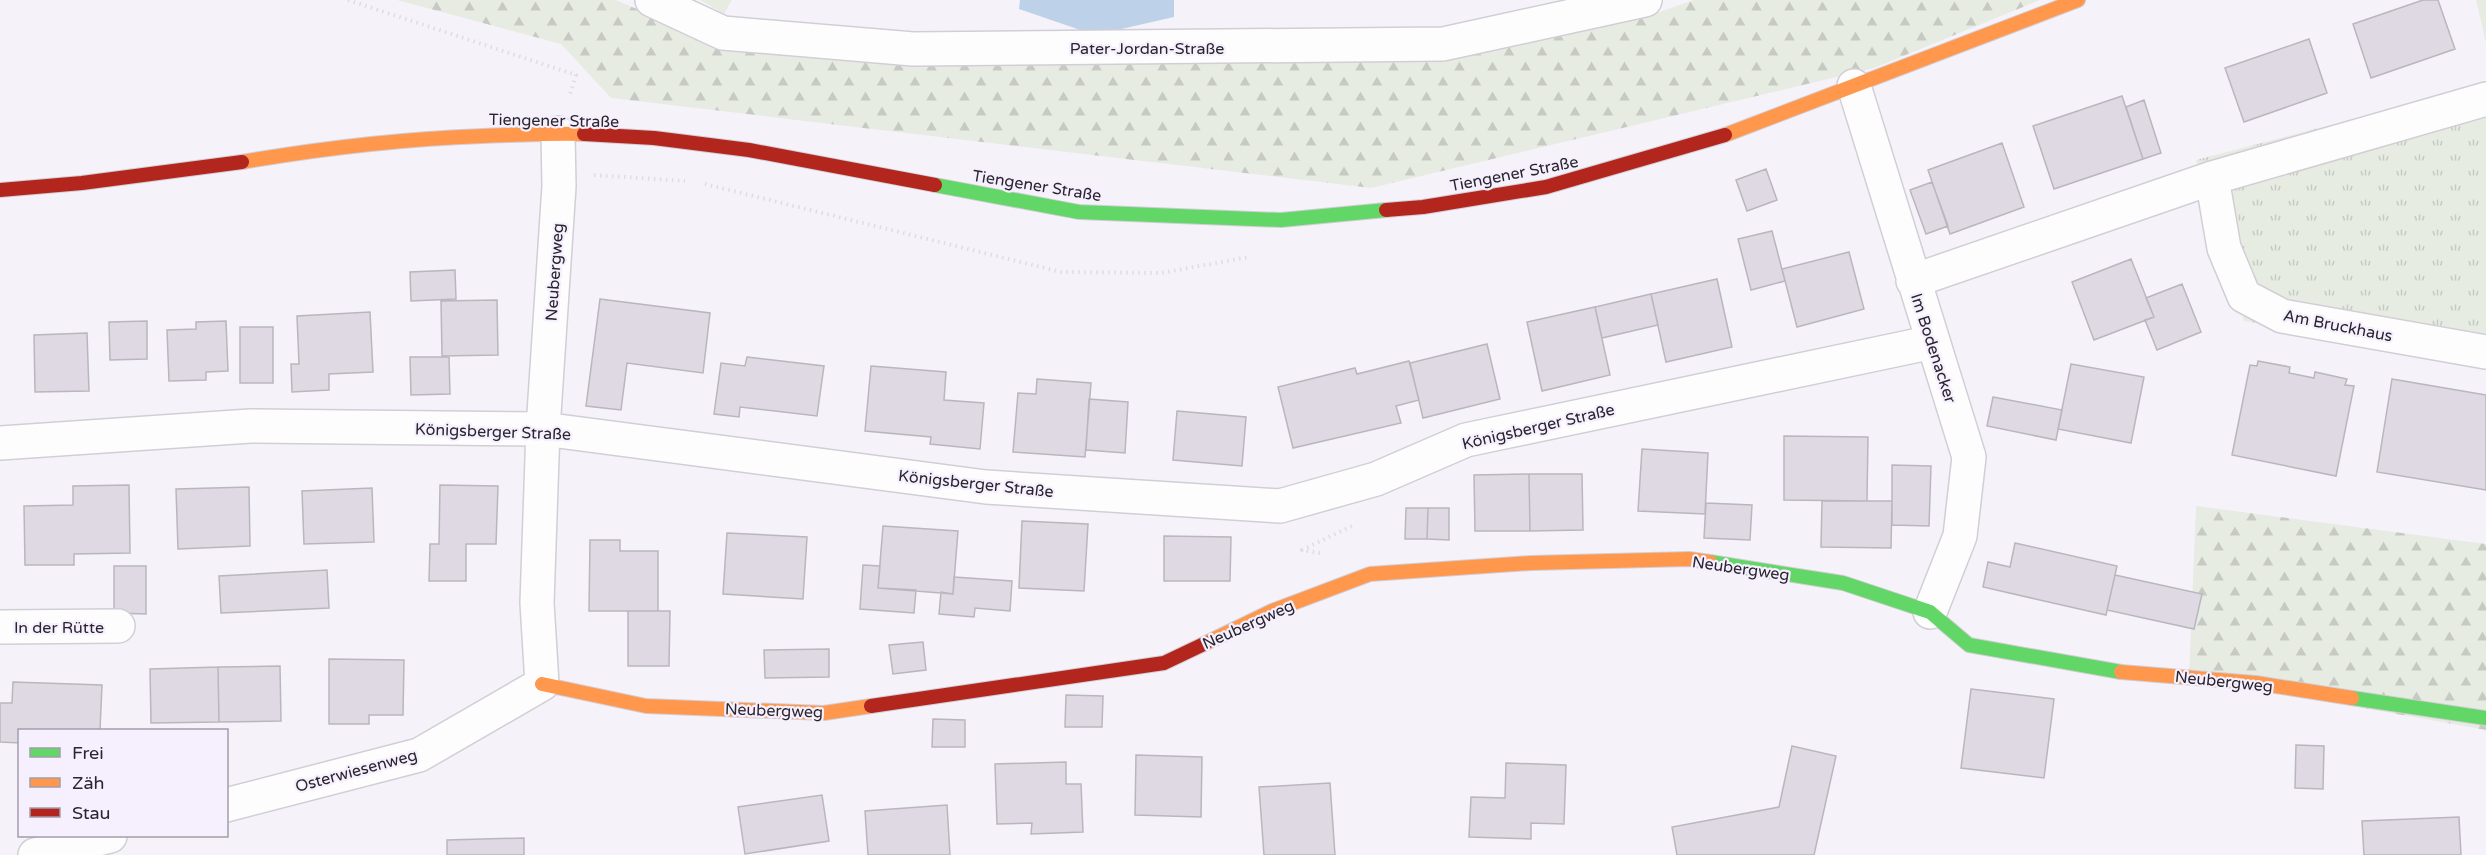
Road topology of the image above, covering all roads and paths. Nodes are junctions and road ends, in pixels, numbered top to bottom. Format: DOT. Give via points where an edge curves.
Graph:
graph roads {
  1 [pos="348,0"];
  2 [pos="652,0"];
  3 [pos="1645,0"];
  4 [pos="2078,0"];
  5 [pos="1854,86"];
  6 [pos="2486,99"];
  7 [pos="558,133"];
  8 [pos="2212,178"];
  9 [pos="0,190"];
  10 [pos="1913,281"];
  11 [pos="1933,342"];
  12 [pos="2486,352"];
  13 [pos="543,429"];
  14 [pos="0,443"];
  15 [pos="1360,522"];
  16 [pos="1323,554"];
  17 [pos="1930,612"];
  18 [pos="118,626"];
  19 [pos="0,627"];
  20 [pos="542,684"];
  21 [pos="2486,718"];
  22 [pos="228,804"];
  23 [pos="106,837"];
  24 [pos="35,855"];
  1 -- 7 [label="path" via="576,75"];
  2 -- 3 [label="street, Pater-Jordan-Straße" via="723,33 913,49 1443,44"];
  4 -- 5 [label="main road, Tiengener Straße"];
  5 -- 7 [label="main road, Tiengener Straße" via="1710,141 1546,187 1423,207 1281,220 1079,212 749,150 654,138"];
  5 -- 10 [label="street, Im Bodenacker"];
  6 -- 8 [label="street"];
  7 -- 9 [label="main road, Tiengener Straße" via="411,139 205,168"];
  7 -- 13 [label="street, Neubergweg" via="560,186"];
  8 -- 10 [label="street"];
  8 -- 12 [label="street, Am Bruckhaus" via="2224,248 2244,296 2282,316"];
  10 -- 11 [label="street, Im Bodenacker"];
  11 -- 13 [label="street, Königsberger Straße" via="1466,440 1376,479 1280,506 986,487"];
  11 -- 17 [label="street, Im Bodenacker" via="1969,457 1960,536"];
  13 -- 14 [label="street, Königsberger Straße" via="250,426"];
  13 -- 20 [label="street, Neubergweg" via="537,603"];
  15 -- 16 [label="path" via="1302,550"];
  17 -- 20 [label="main road, Neubergweg" via="1843,583 1689,560 1531,563 1370,574 1272,611 1164,663 824,713 646,706"];
  17 -- 21 [label="main road, Neubergweg" via="1969,645 2109,671 2256,683"];
  18 -- 19 [label="street, In der Rütte"];
  20 -- 22 [label="street, Osterwiesenweg" via="419,755"];
  23 -- 24 [label="street"];
}
